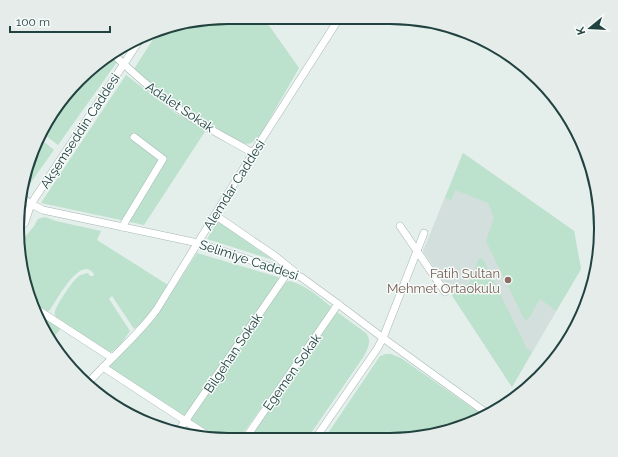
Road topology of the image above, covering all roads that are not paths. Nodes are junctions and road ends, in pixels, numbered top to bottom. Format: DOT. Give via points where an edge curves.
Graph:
graph roads {
  1 [pos="336,24"];
  2 [pos="136,46"];
  3 [pos="116,57"];
  4 [pos="124,64"];
  5 [pos="134,138"];
  6 [pos="253,153"];
  7 [pos="26,200"];
  8 [pos="32,204"];
  9 [pos="214,216"];
  10 [pos="24,223"];
  11 [pos="400,226"];
  12 [pos="122,227"];
  13 [pos="424,233"];
  14 [pos="198,243"];
  15 [pos="417,250"];
  16 [pos="288,272"];
  17 [pos="301,277"];
  18 [pos="445,292"];
  19 [pos="338,304"];
  20 [pos="42,313"];
  21 [pos="382,338"];
  22 [pos="112,358"];
  23 [pos="103,366"];
  24 [pos="91,379"];
  25 [pos="483,410"];
  26 [pos="186,421"];
  27 [pos="182,427"];
  28 [pos="201,431"];
  29 [pos="248,433"];
  30 [pos="319,433"];
  1 -- 6 [label="street, Alemdar Caddesi"];
  2 -- 4 [label="street, Akşemseddin Caddesi"];
  3 -- 4 [label="street, Adalet Sokak"];
  4 -- 6 [label="street, Adalet Sokak" via="152,90 177,108"];
  4 -- 8 [label="street, Akşemseddin Caddesi"];
  5 -- 12 [label="street" via="163,159"];
  6 -- 9 [label="street, Alemdar Caddesi"];
  7 -- 8 [label="street, Selimiye Caddesi"];
  8 -- 10 [label="street, Akşemseddin Caddesi"];
  8 -- 12 [label="street, Selimiye Caddesi" via="43,210"];
  9 -- 14 [label="street, Alemdar Caddesi"];
  9 -- 17 [label="street" via="275,256"];
  11 -- 15 [label="street"];
  12 -- 14 [label="street, Selimiye Caddesi"];
  13 -- 15 [label="street"];
  14 -- 16 [label="street, Selimiye Caddesi"];
  14 -- 22 [label="street, Alemdar Caddesi" via="151,318"];
  15 -- 18 [label="street"];
  15 -- 21 [label="street"];
  16 -- 17 [label="street, Selimiye Caddesi"];
  16 -- 26 [label="street, Bilgehan Sokak"];
  17 -- 19 [label="street, Selimiye Caddesi"];
  19 -- 21 [label="street, Selimiye Caddesi"];
  19 -- 29 [label="street, Egemen Sokak"];
  20 -- 22 [label="street"];
  21 -- 25 [label="street, Selimiye Caddesi"];
  21 -- 30 [label="street" via="377,350"];
  22 -- 23 [label="street, Alemdar Caddesi"];
  23 -- 24 [label="street, Alemdar Caddesi"];
  23 -- 26 [label="street"];
  26 -- 27 [label="street, Bilgehan Sokak"];
  26 -- 28 [label="street"];
}
